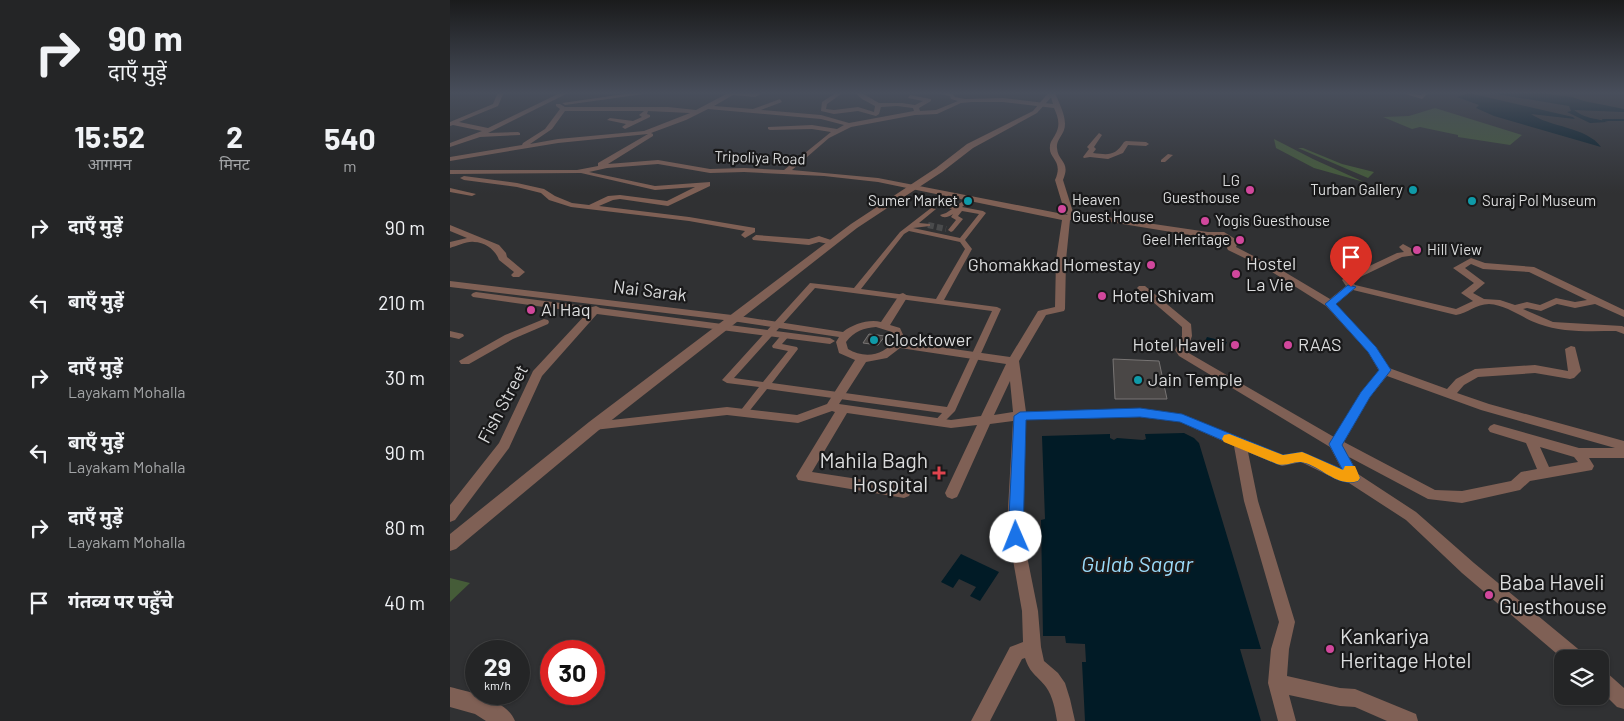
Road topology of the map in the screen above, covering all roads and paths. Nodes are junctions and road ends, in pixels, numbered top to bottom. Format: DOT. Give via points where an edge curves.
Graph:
graph roads {
  1 [pos="466,126"];
  2 [pos="497,126"];
  3 [pos="552,126"];
  4 [pos="630,126"];
  5 [pos="650,126"];
  6 [pos="666,126"];
  7 [pos="848,126"];
  8 [pos="1009,126"];
  9 [pos="1062,126"];
  10 [pos="625,127"];
  11 [pos="663,127"];
  12 [pos="770,128"];
  13 [pos="488,130"];
  14 [pos="837,131"];
  15 [pos="518,134"];
  16 [pos="478,135"];
  17 [pos="1099,135"];
  18 [pos="450,144"];
  19 [pos="1146,144"];
  20 [pos="522,147"];
  21 [pos="1170,155"];
  22 [pos="450,159"];
  23 [pos="1163,161"];
  24 [pos="595,168"];
  25 [pos="577,172"];
  26 [pos="786,172"];
  27 [pos="450,174"];
  28 [pos="463,178"];
  29 [pos="450,183"];
  30 [pos="912,187"];
  31 [pos="450,190"];
  32 [pos="472,194"];
  33 [pos="970,198"];
  34 [pos="588,208"];
  35 [pos="960,208"];
  36 [pos="942,211"];
  37 [pos="1078,216"];
  38 [pos="1066,218"];
  39 [pos="910,227"];
  40 [pos="450,228"];
  41 [pos="964,237"];
  42 [pos="474,239"];
  43 [pos="833,242"];
  44 [pos="450,245"];
  45 [pos="1403,247"];
  46 [pos="516,276"];
  47 [pos="450,284"];
  48 [pos="1351,287"];
  49 [pos="1142,288"];
  50 [pos="856,291"];
  51 [pos="450,292"];
  52 [pos="903,296"];
  53 [pos="1595,300"];
  54 [pos="939,302"];
  55 [pos="1480,302"];
  56 [pos="603,303"];
  57 [pos="1330,304"];
  58 [pos="1516,308"];
  59 [pos="592,312"];
  60 [pos="1624,314"];
  61 [pos="732,318"];
  62 [pos="544,322"];
  63 [pos="885,324"];
  64 [pos="721,327"];
  65 [pos="772,329"];
  66 [pos="1624,331"];
  67 [pos="786,335"];
  68 [pos="843,338"];
  69 [pos="898,344"];
  70 [pos="1572,349"];
  71 [pos="975,355"];
  72 [pos="862,359"];
  73 [pos="1013,360"];
  74 [pos="465,361"];
  75 [pos="1385,370"];
  76 [pos="766,385"];
  77 [pos="1448,394"];
  78 [pos="837,404"];
  79 [pos="744,412"];
  80 [pos="950,412"];
  81 [pos="1020,416"];
  82 [pos="983,422"];
  83 [pos="938,423"];
  84 [pos="594,426"];
  85 [pos="1494,429"];
  86 [pos="1531,440"];
  87 [pos="1240,444"];
  88 [pos="1336,444"];
  89 [pos="1624,448"];
  90 [pos="1578,453"];
  91 [pos="1624,453"];
  92 [pos="1545,473"];
  93 [pos="1353,478"];
  94 [pos="904,492"];
  95 [pos="952,493"];
  96 [pos="450,516"];
  97 [pos="450,544"];
  98 [pos="1032,647"];
  99 [pos="1566,650"];
  100 [pos="1277,683"];
  101 [pos="1609,686"];
  102 [pos="450,697"];
  103 [pos="1624,700"];
  104 [pos="505,721"];
  105 [pos="980,721"];
  106 [pos="1066,721"];
  107 [pos="1287,721"];
  108 [pos="1409,721"];
  1 -- 13 [label="street"];
  2 -- 13 [label="street"];
  3 -- 20 [label="street"];
  4 -- 10 [label="street"];
  5 -- 11 [label="street"];
  6 -- 11 [label="street"];
  7 -- 14 [label="street"];
  8 -- 30 [label="street" via="970,146"];
  9 -- 37 [label="street" via="1052,144 1061,162 1059,180 1065,204 1069,213"];
  11 -- 20 [label="street" via="624,136 597,136"];
  11 -- 24 [label="street"];
  12 -- 14 [label="street"];
  13 -- 16 [label="street"];
  14 -- 26 [label="street"];
  15 -- 16 [label="street"];
  16 -- 18 [label="street"];
  17 -- 19 [label="street" via="1086,157 1121,152 1126,143"];
  20 -- 22 [label="street"];
  21 -- 23 [label="street"];
  24 -- 25 [label="street, Tripoliya Road"];
  24 -- 26 [label="street, Tripoliya Road" via="658,162 710,171"];
  25 -- 27 [label="street, Tripoliya Road"];
  25 -- 34 [label="street" via="655,188 707,184 668,204 620,197"];
  26 -- 30 [label="street, Tripoliya Road" via="867,178"];
  27 -- 28 [label="street"];
  28 -- 29 [label="street"];
  28 -- 34 [label="street" via="544,191 562,202"];
  30 -- 33 [label="street, Tripoliya Road"];
  30 -- 43 [label="street"];
  31 -- 32 [label="street"];
  33 -- 35 [label="street"];
  33 -- 38 [label="street, Tripoliya Road"];
  34 -- 43 [label="street" via="689,219 752,230 739,241 748,242 756,238"];
  35 -- 36 [label="street"];
  35 -- 36 [label="street"];
  35 -- 41 [label="street" via="983,213"];
  36 -- 39 [label="street"];
  36 -- 39 [label="street" via="925,225"];
  36 -- 41 [label="street" via="960,219 949,230"];
  37 -- 38 [label="street, Tripoliya Road"];
  37 -- 57 [label="street, Tripoliya Road" via="1208,235 1221,234 1234,242 1231,248 1272,268"];
  38 -- 73 [label="street" via="1060,309 1042,313"];
  39 -- 41 [label="street"];
  39 -- 50 [label="street"];
  40 -- 42 [label="street"];
  41 -- 54 [label="street" via="969,249"];
  42 -- 44 [label="street"];
  42 -- 46 [label="street" via="496,247 502,258 520,272"];
  43 -- 61 [label="street"];
  45 -- 48 [label="street" via="1413,253 1400,255 1363,271 1347,280"];
  47 -- 56 [label="street, Nai Sarak"];
  48 -- 55 [label="street" via="1456,312"];
  48 -- 57 [label="street"];
  49 -- 88 [label="street" via="1187,326 1181,350 1183,354"];
  50 -- 52 [label="street"];
  50 -- 65 [label="street" via="813,285"];
  51 -- 59 [label="street"];
  52 -- 54 [label="street"];
  52 -- 63 [label="street"];
  53 -- 55 [label="street" via="1531,269 1483,266 1471,261 1458,268 1480,283 1466,293"];
  53 -- 58 [label="street" via="1575,305 1556,300 1541,308 1528,305"];
  53 -- 60 [label="street"];
  54 -- 71 [label="street" via="997,309"];
  55 -- 58 [label="street"];
  56 -- 59 [label="street, Fish Street"];
  56 -- 61 [label="street, Nai Sarak"];
  57 -- 75 [label="street" via="1372,350"];
  58 -- 66 [label="street" via="1552,325"];
  59 -- 64 [label="street"];
  59 -- 96 [label="street, Fish Street" via="537,374 504,446"];
  61 -- 64 [label="street"];
  61 -- 65 [label="street, Nai Sarak"];
  62 -- 74 [label="street"];
  63 -- 68 [label="street" via="860,326"];
  63 -- 69 [label="street" via="896,330 900,339"];
  64 -- 65 [label="street"];
  64 -- 84 [label="street"];
  65 -- 67 [label="street"];
  65 -- 68 [label="street, Nai Sarak"];
  65 -- 76 [label="street" via="728,380"];
  67 -- 68 [label="street"];
  67 -- 76 [label="street" via="776,346 794,349"];
  68 -- 72 [label="street" via="843,351"];
  69 -- 71 [label="street"];
  69 -- 72 [label="street" via="880,356"];
  70 -- 77 [label="street" via="1574,371 1570,375 1535,369 1475,373"];
  71 -- 73 [label="street"];
  71 -- 80 [label="street"];
  72 -- 78 [label="street"];
  73 -- 81 [label="street"];
  73 -- 82 [label="street"];
  75 -- 77 [label="street"];
  75 -- 88 [label="street" via="1365,395"];
  76 -- 78 [label="street"];
  76 -- 79 [label="street"];
  77 -- 89 [label="street"];
  78 -- 79 [label="street" via="798,419"];
  78 -- 80 [label="street"];
  78 -- 83 [label="street"];
  78 -- 94 [label="street" via="803,476"];
  79 -- 84 [label="street" via="727,411"];
  80 -- 83 [label="street"];
  81 -- 82 [label="street"];
  81 -- 87 [label="street" via="1140,412 1182,418"];
  81 -- 98 [label="street" via="1014,526 1030,611"];
  82 -- 83 [label="street"];
  82 -- 95 [label="street"];
  84 -- 97 [label="street"];
  85 -- 86 [label="street"];
  86 -- 90 [label="street"];
  86 -- 92 [label="street"];
  87 -- 93 [label="street" via="1282,461 1302,457"];
  87 -- 100 [label="street" via="1251,501 1287,622 1280,649"];
  88 -- 92 [label="street" via="1433,495 1462,497 1514,486 1526,476"];
  88 -- 93 [label="street"];
  90 -- 91 [label="street"];
  90 -- 92 [label="street" via="1587,466"];
  93 -- 99 [label="street" via="1412,516 1468,568"];
  98 -- 105 [label="street" via="1013,657"];
  98 -- 106 [label="street" via="1035,666 1058,689"];
  100 -- 107 [label="street"];
  100 -- 108 [label="street" via="1356,698"];
  101 -- 103 [label="street"];
  102 -- 104 [label="street" via="480,705"];
}
